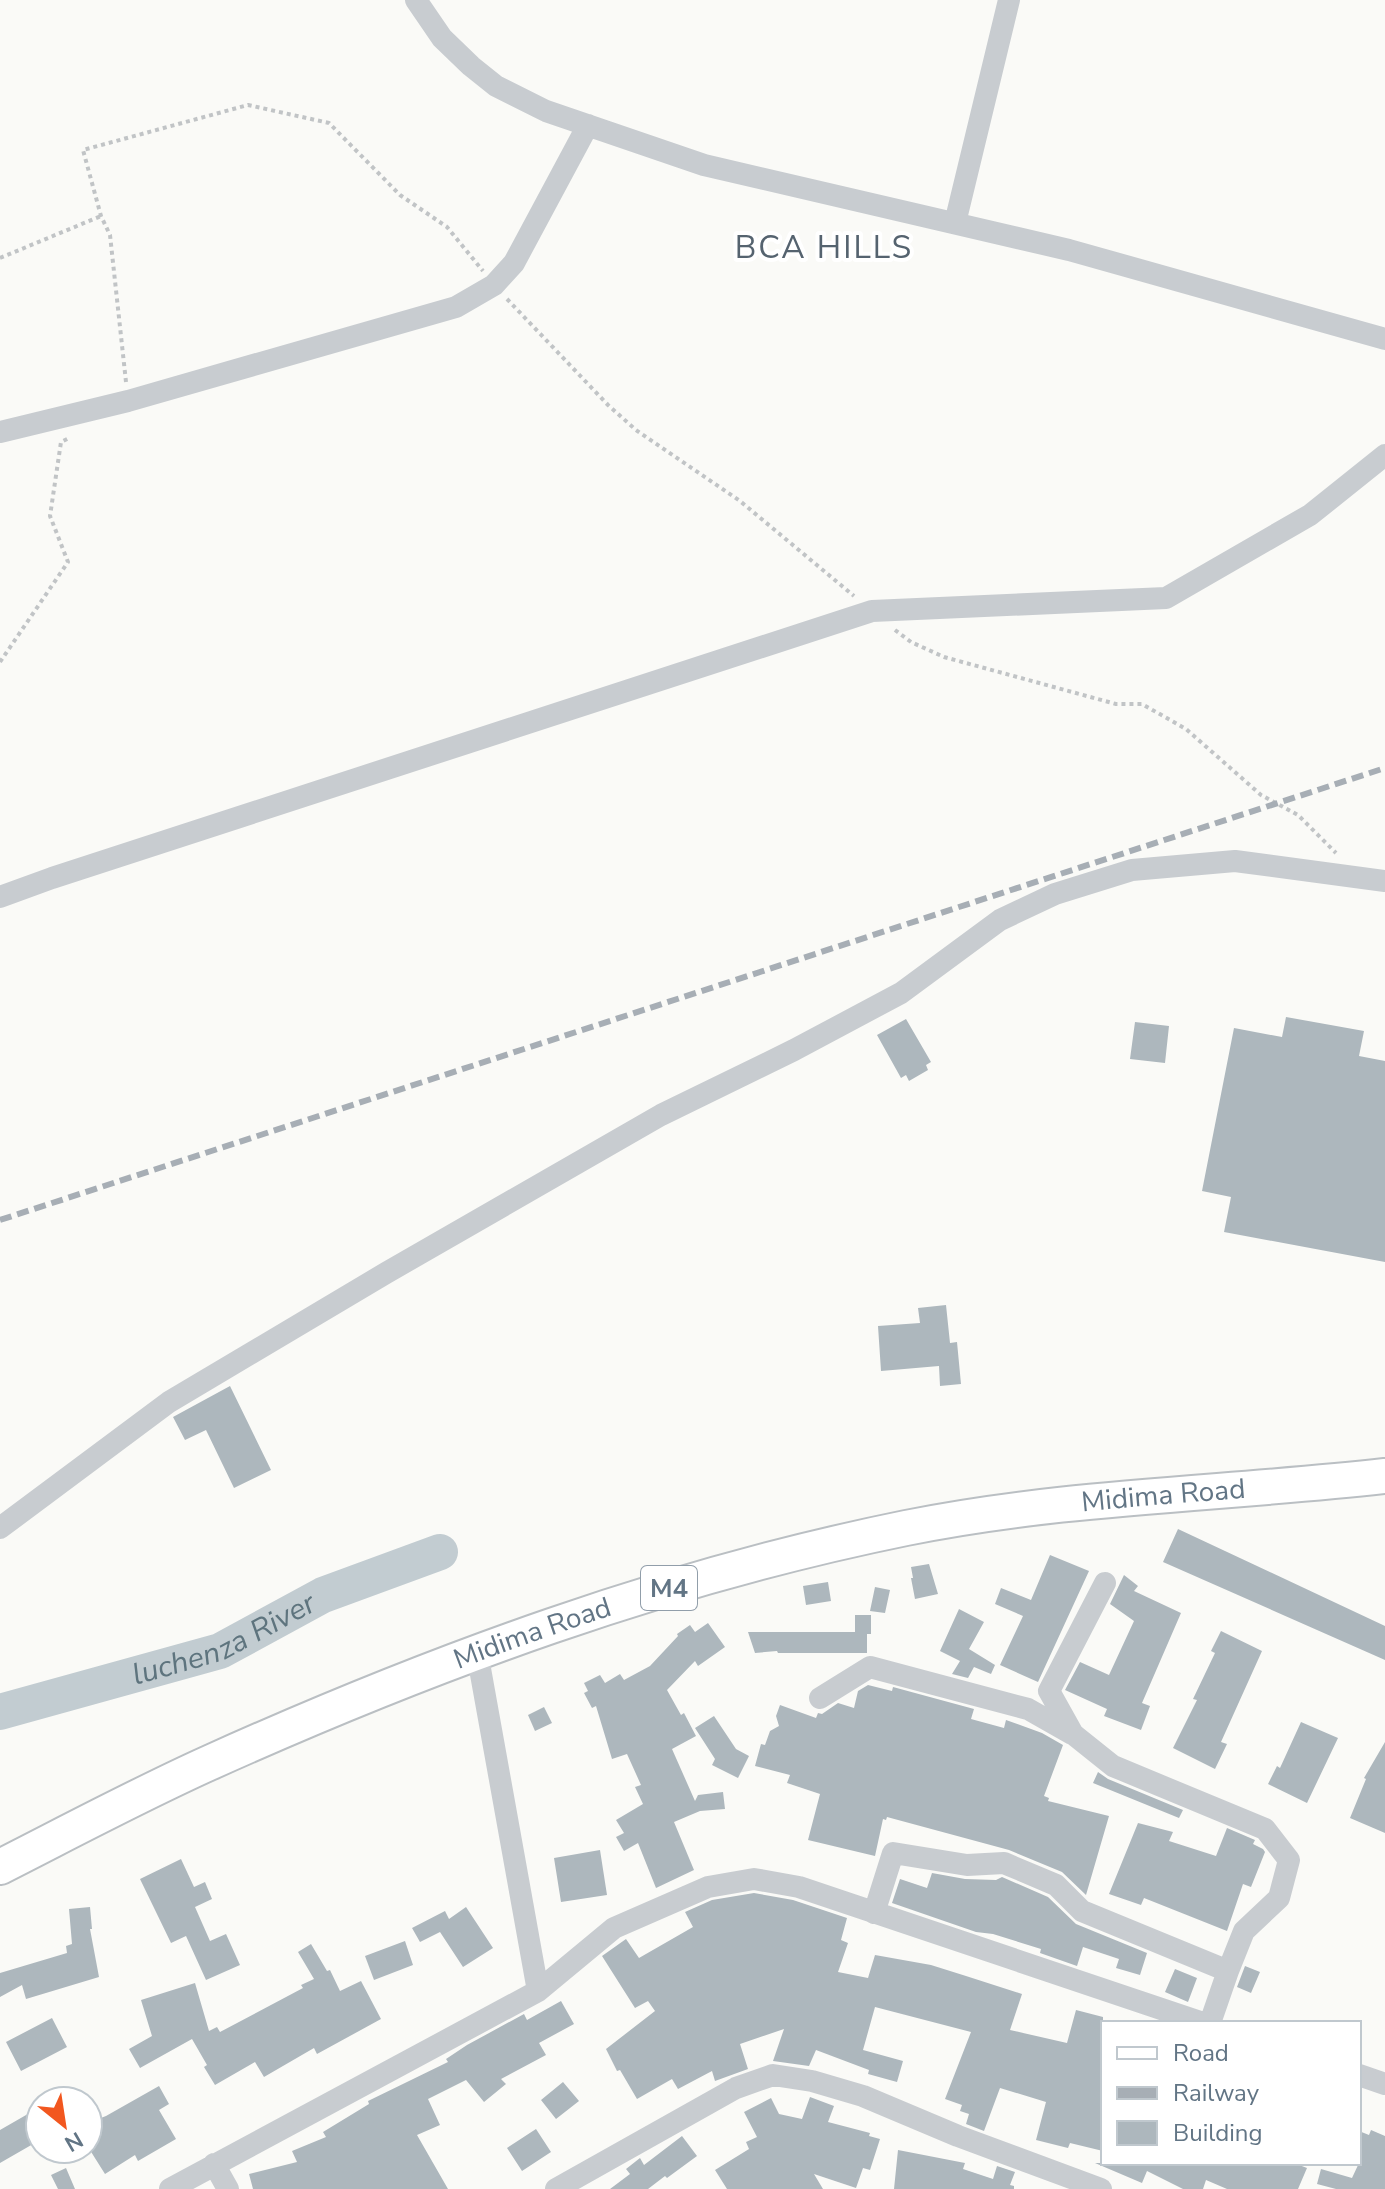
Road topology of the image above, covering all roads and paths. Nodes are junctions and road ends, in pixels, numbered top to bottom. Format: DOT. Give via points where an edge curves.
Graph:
graph roads {
  1 [pos="416,0"];
  2 [pos="1009,0"];
  3 [pos="588,125"];
  4 [pos="101,216"];
  5 [pos="955,223"];
  6 [pos="0,258"];
  7 [pos="494,285"];
  8 [pos="1385,339"];
  9 [pos="128,401"];
  10 [pos="0,432"];
  11 [pos="75,434"];
  12 [pos="1385,455"];
  13 [pos="872,611"];
  14 [pos="0,662"];
  15 [pos="1346,859"];
  16 [pos="1385,881"];
  17 [pos="0,897"];
  18 [pos="1385,1476"];
  19 [pos="0,1528"];
  20 [pos="1105,1583"];
  21 [pos="477,1652"];
  22 [pos="820,1698"];
  23 [pos="1073,1734"];
  24 [pos="0,1867"];
  25 [pos="874,1913"];
  26 [pos="1228,1971"];
  27 [pos="538,1991"];
  28 [pos="1197,2021"];
  29 [pos="1211,2021"];
  30 [pos="214,2164"];
  31 [pos="170,2189"];
  32 [pos="228,2189"];
  33 [pos="556,2189"];
  34 [pos="1101,2189"];
  1 -- 3 [label="street" via="442,38 496,86"];
  2 -- 5 [label="street"];
  3 -- 5 [label="street" via="704,165"];
  3 -- 7 [label="street" via="514,263"];
  4 -- 6 [label="path"];
  4 -- 7 [label="path" via="83,150 248,105 329,123 400,195 447,227"];
  4 -- 9 [label="path" via="110,235"];
  5 -- 8 [label="street"];
  7 -- 9 [label="street" via="456,307"];
  7 -- 13 [label="path" via="636,430 740,501"];
  9 -- 10 [label="street"];
  11 -- 14 [label="path" via="61,442 50,516 68,562"];
  12 -- 13 [label="street" via="1310,515 1166,598"];
  13 -- 15 [label="path" via="911,642 944,657 1116,704 1142,704 1162,714 1261,795 1298,815 1332,852"];
  13 -- 17 [label="street"];
  16 -- 19 [label="street" via="1235,861 1132,870 1055,894 1000,920 901,993 661,1115 169,1402"];
  18 -- 21 [label="main road, Midima Road / M4" via="1103,1500 909,1528 773,1558"];
  20 -- 23 [label="street" via="1049,1691"];
  21 -- 24 [label="main road, Midima Road / M4" via="207,1764"];
  21 -- 27 [label="street"];
  22 -- 23 [label="street" via="870,1667 1028,1709"];
  23 -- 26 [label="street" via="1113,1766 1265,1829 1289,1860 1279,1898 1244,1931"];
  25 -- 26 [label="street" via="893,1853 967,1865 1004,1863 1056,1885 1082,1911"];
  25 -- 27 [label="street" via="799,1887 754,1879 708,1887 614,1928"];
  25 -- 28 [label="street"];
  26 -- 29 [label="street"];
  27 -- 30 [label="street"];
  30 -- 31 [label="street"];
  30 -- 32 [label="street"];
  33 -- 34 [label="street" via="736,2088 773,2075 863,2096"];
}
